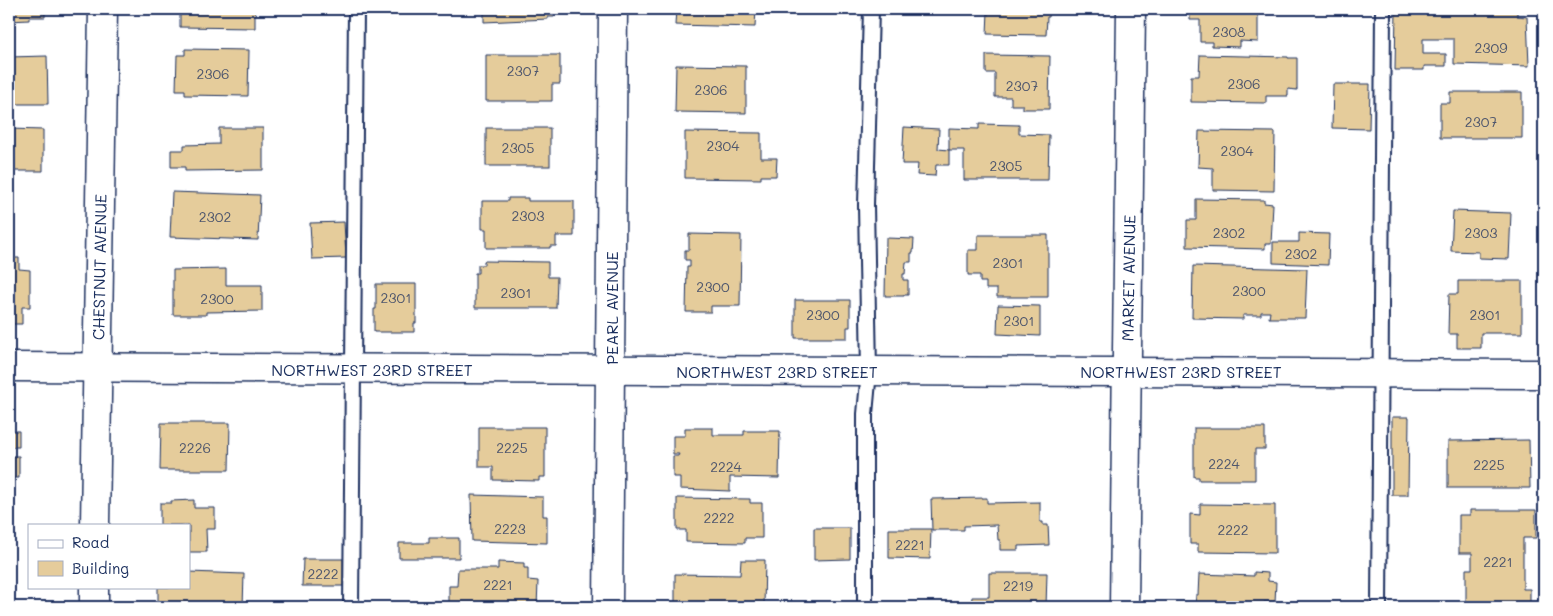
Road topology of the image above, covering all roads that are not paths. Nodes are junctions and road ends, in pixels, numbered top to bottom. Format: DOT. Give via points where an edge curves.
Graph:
graph roads {
  1 [pos="103,9"];
  2 [pos="356,9"];
  3 [pos="613,9"];
  4 [pos="871,9"];
  5 [pos="1131,9"];
  6 [pos="1383,9"];
  7 [pos="9,367"];
  8 [pos="97,368"];
  9 [pos="354,369"];
  10 [pos="610,371"];
  11 [pos="869,371"];
  12 [pos="1127,371"];
  13 [pos="1382,372"];
  14 [pos="1544,374"];
  15 [pos="95,524"];
  16 [pos="94,588"];
  17 [pos="94,607"];
  18 [pos="352,607"];
  19 [pos="608,607"];
  20 [pos="865,607"];
  21 [pos="1124,607"];
  22 [pos="1379,607"];
  1 -- 8 [label="street, CHESTNUT AVENUE"];
  2 -- 9 [label="lane"];
  3 -- 10 [label="street, PEARL AVENUE"];
  4 -- 11 [label="lane" via="866,205"];
  5 -- 12 [label="street, MARKET AVENUE"];
  6 -- 13 [label="lane"];
  7 -- 8 [label="street, NORTHWEST 23RD STREET"];
  8 -- 9 [label="street, NORTHWEST 23RD STREET"];
  8 -- 15 [label="street, CHESTNUT AVENUE"];
  9 -- 10 [label="street, NORTHWEST 23RD STREET"];
  9 -- 18 [label="lane"];
  10 -- 11 [label="street, NORTHWEST 23RD STREET"];
  10 -- 19 [label="street, PEARL AVENUE"];
  11 -- 12 [label="street, NORTHWEST 23RD STREET"];
  11 -- 20 [label="lane" via="865,414"];
  12 -- 13 [label="street, NORTHWEST 23RD STREET"];
  12 -- 21 [label="street, MARKET AVENUE"];
  13 -- 14 [label="street, NORTHWEST 23RD STREET"];
  13 -- 22 [label="lane"];
  16 -- 17 [label="street"];
}
